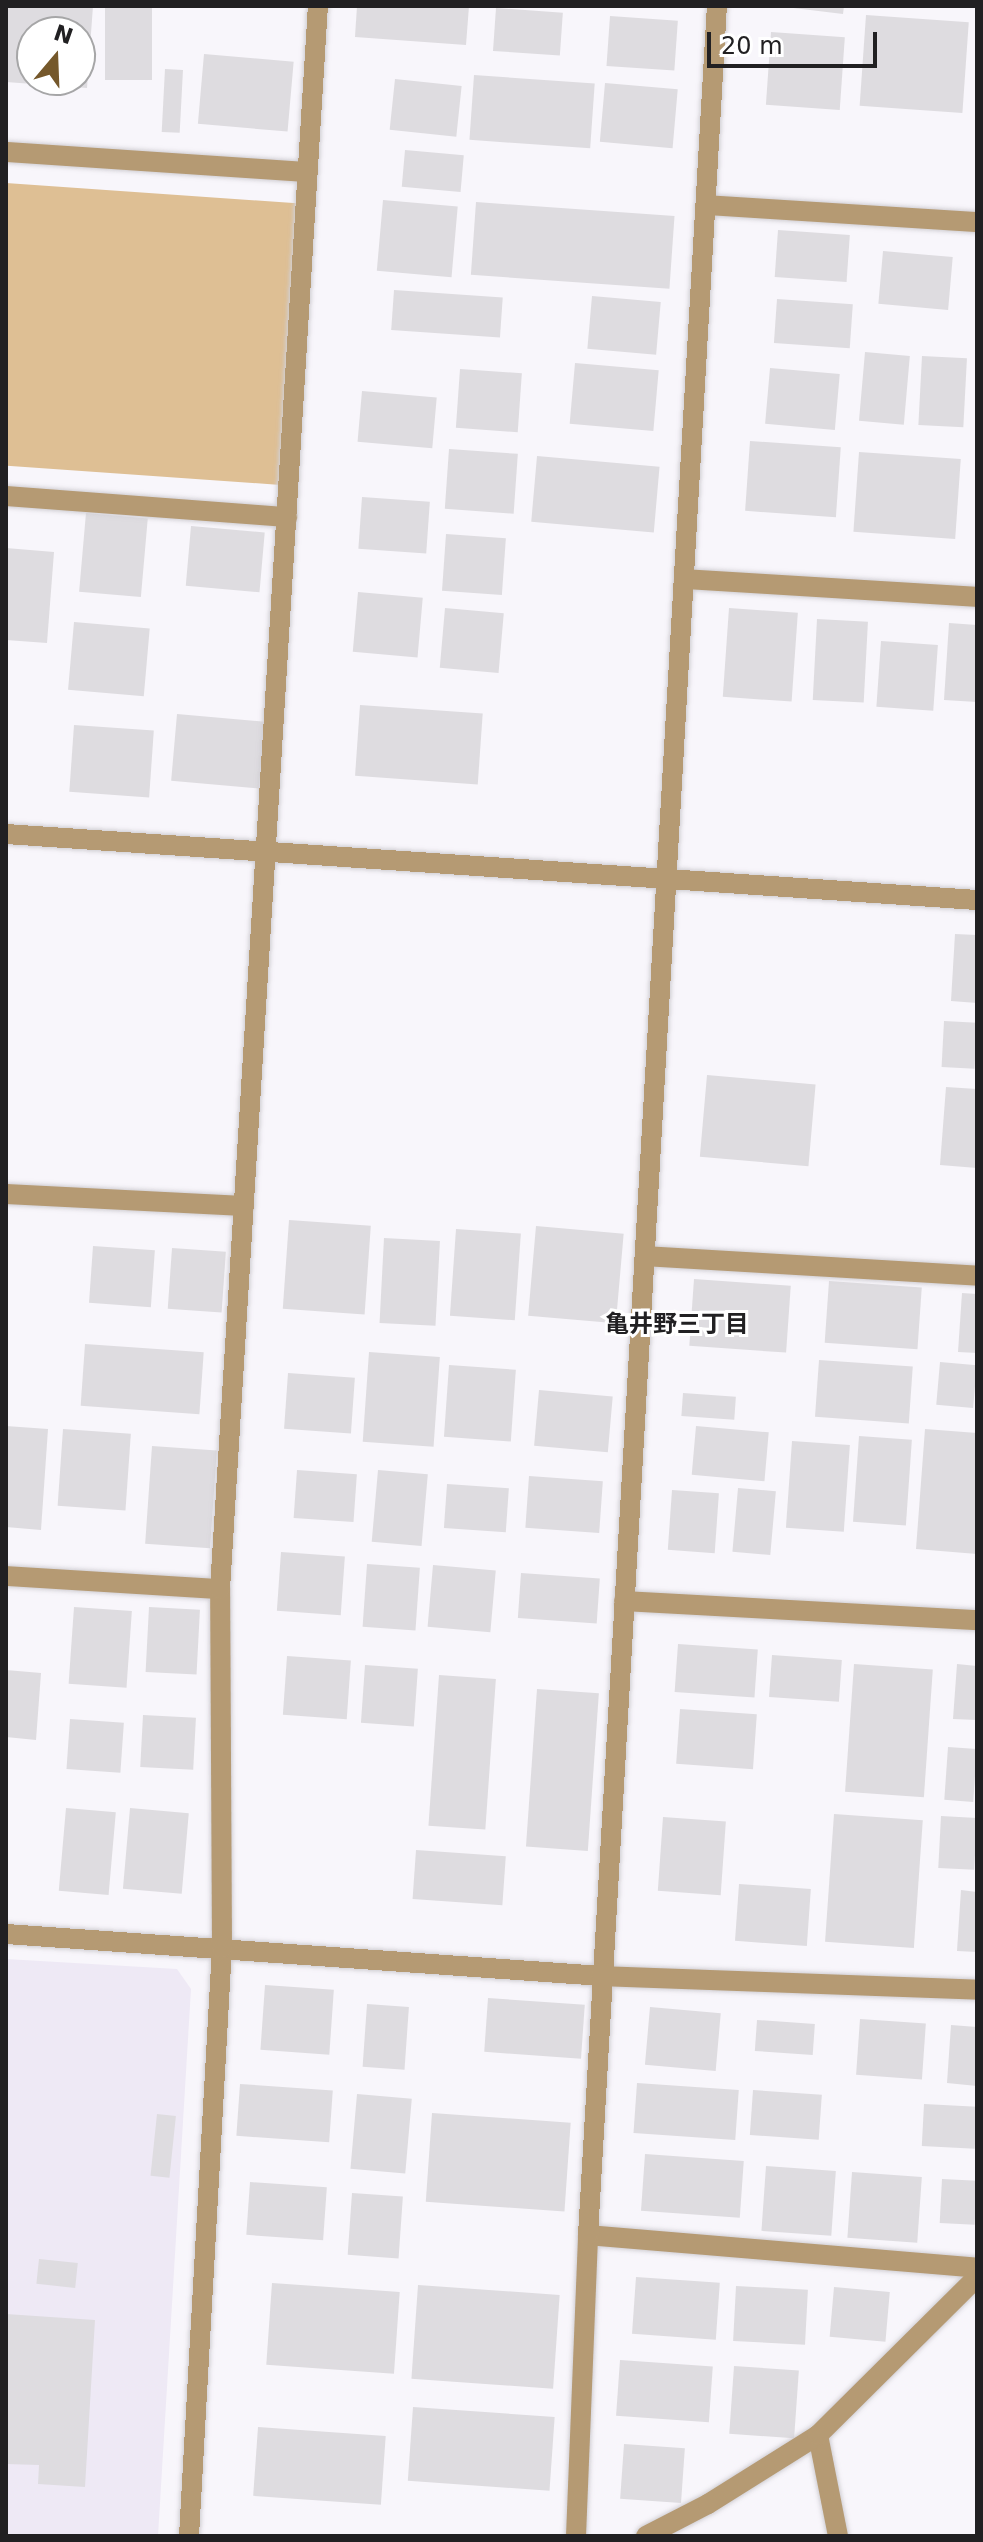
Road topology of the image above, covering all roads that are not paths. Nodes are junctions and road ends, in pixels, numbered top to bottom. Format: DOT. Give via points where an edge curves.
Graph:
graph roads {
  1 [pos="318,6"];
  2 [pos="717,6"];
  3 [pos="6,152"];
  4 [pos="307,172"];
  5 [pos="706,205"];
  6 [pos="977,222"];
  7 [pos="6,496"];
  8 [pos="287,517"];
  9 [pos="684,579"];
  10 [pos="977,597"];
  11 [pos="6,834"];
  12 [pos="266,853"];
  13 [pos="666,879"];
  14 [pos="977,900"];
  15 [pos="6,1194"];
  16 [pos="244,1206"];
  17 [pos="645,1256"];
  18 [pos="977,1276"];
  19 [pos="6,1576"];
  20 [pos="220,1589"];
  21 [pos="624,1601"];
  22 [pos="977,1620"];
  23 [pos="6,1934"];
  24 [pos="222,1948"];
  25 [pos="602,1976"];
  26 [pos="977,1990"];
  27 [pos="588,2235"];
  28 [pos="977,2268"];
  29 [pos="977,2277"];
  30 [pos="818,2435"];
  31 [pos="189,2536"];
  32 [pos="576,2536"];
  33 [pos="646,2536"];
  34 [pos="838,2536"];
  1 -- 4 [label="street"];
  2 -- 5 [label="street"];
  3 -- 4 [label="street"];
  4 -- 8 [label="street"];
  5 -- 6 [label="street"];
  5 -- 9 [label="street"];
  7 -- 8 [label="street"];
  8 -- 12 [label="street"];
  9 -- 10 [label="street"];
  9 -- 13 [label="street"];
  11 -- 12 [label="street"];
  12 -- 13 [label="street"];
  12 -- 16 [label="street"];
  13 -- 14 [label="street"];
  13 -- 17 [label="street"];
  15 -- 16 [label="street"];
  16 -- 20 [label="street"];
  17 -- 18 [label="street"];
  17 -- 21 [label="street"];
  19 -- 20 [label="street"];
  20 -- 24 [label="street"];
  21 -- 22 [label="street"];
  21 -- 25 [label="street"];
  23 -- 24 [label="street"];
  24 -- 25 [label="street"];
  24 -- 31 [label="street"];
  25 -- 26 [label="street"];
  25 -- 27 [label="street"];
  27 -- 28 [label="street"];
  27 -- 32 [label="street"];
  29 -- 30 [label="street"];
  30 -- 33 [label="street"];
  30 -- 34 [label="street"];
}
